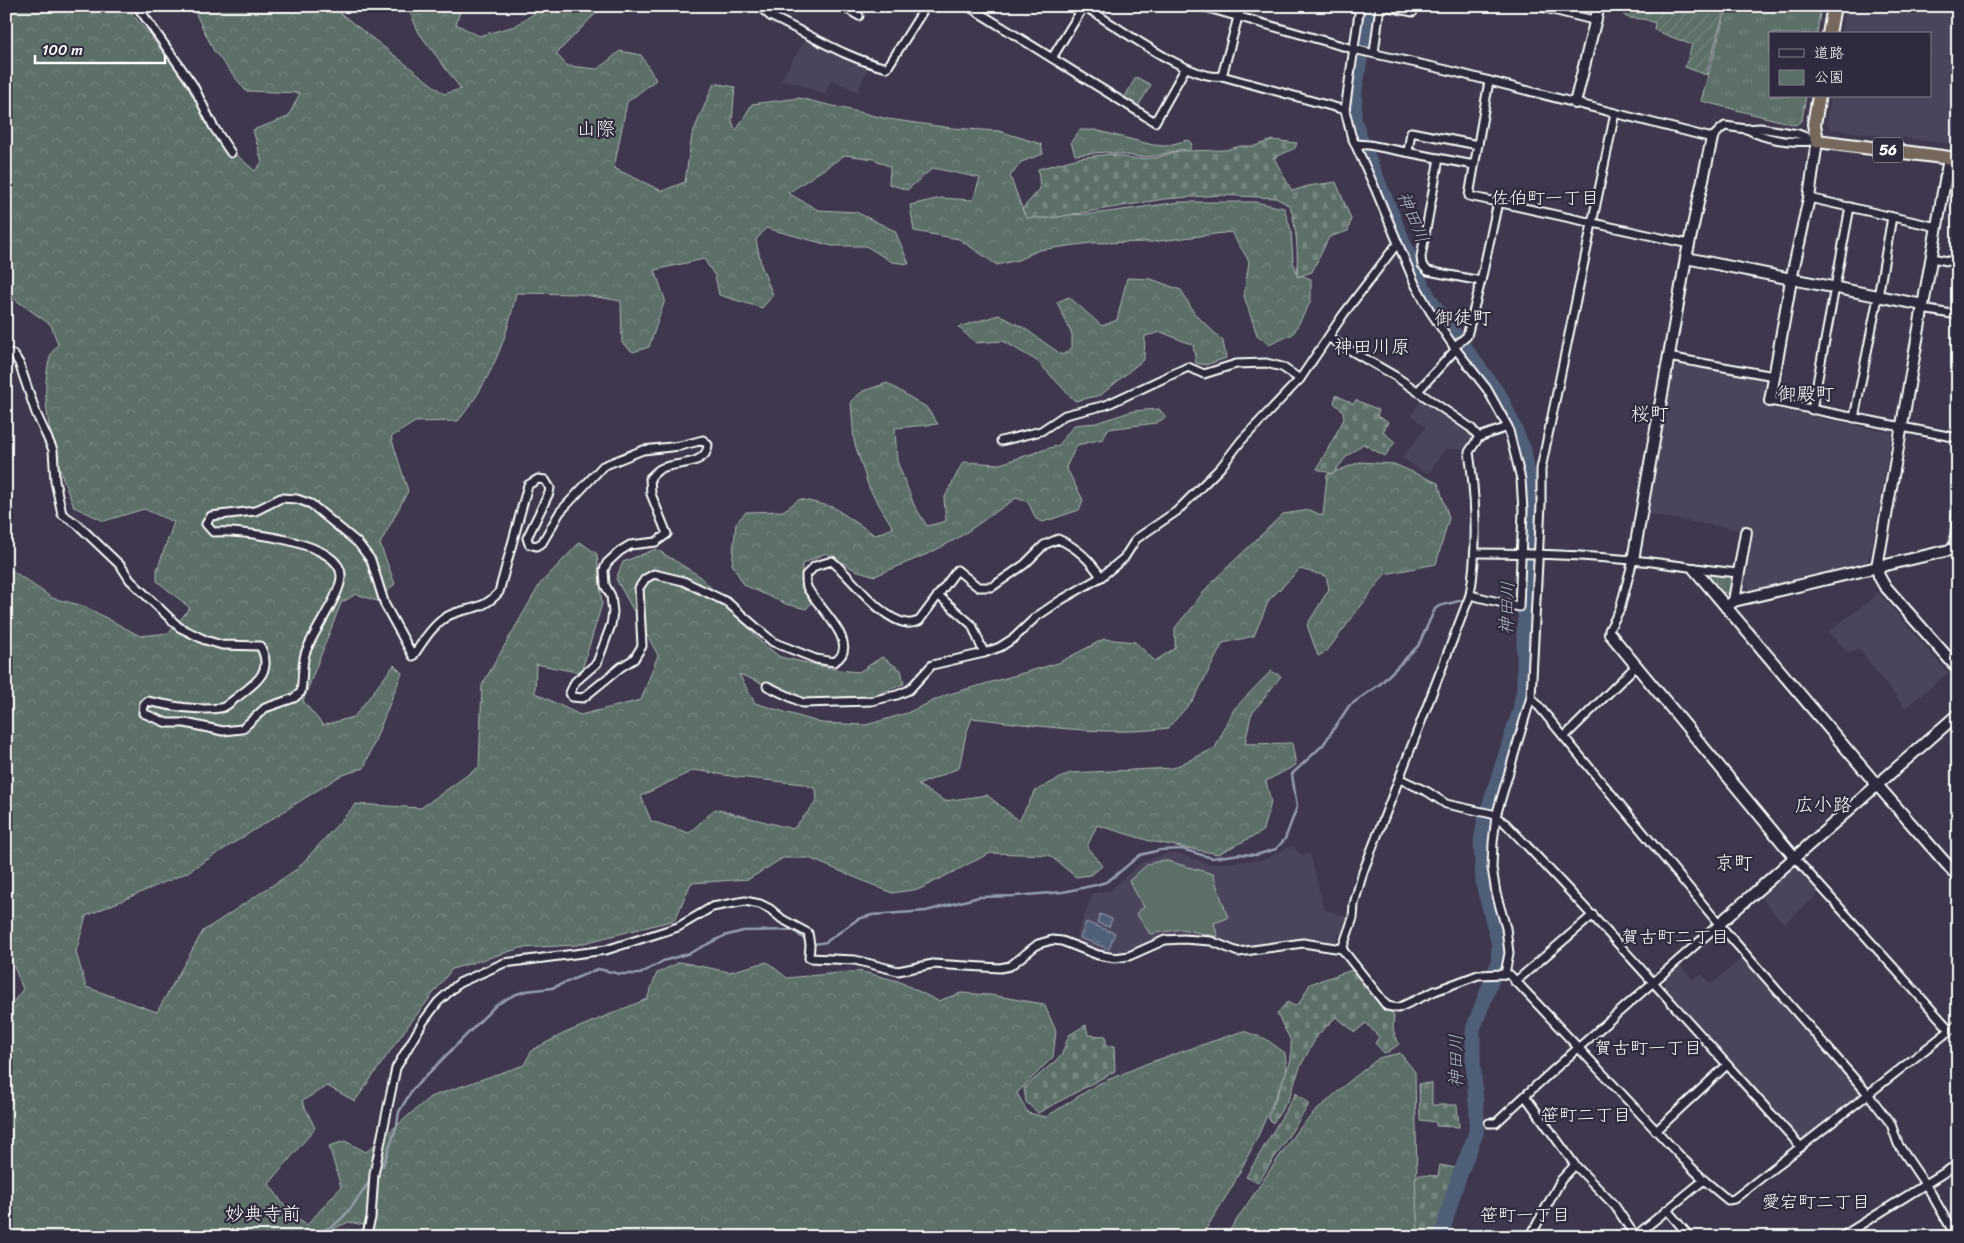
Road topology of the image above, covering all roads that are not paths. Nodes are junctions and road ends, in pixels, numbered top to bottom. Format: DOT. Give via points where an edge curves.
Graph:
graph roads {
  1 [pos="137,6"];
  2 [pos="760,6"];
  3 [pos="842,6"];
  4 [pos="926,6"];
  5 [pos="968,6"];
  6 [pos="1084,6"];
  7 [pos="1201,6"];
  8 [pos="1241,6"];
  9 [pos="1360,6"];
  10 [pos="1380,6"];
  11 [pos="1384,6"];
  12 [pos="1414,6"];
  13 [pos="1537,6"];
  14 [pos="1600,6"];
  15 [pos="1834,6"];
  16 [pos="859,16"];
  17 [pos="1238,18"];
  18 [pos="1597,21"];
  19 [pos="1829,32"];
  20 [pos="1355,49"];
  21 [pos="1371,52"];
  22 [pos="1052,58"];
  23 [pos="1185,69"];
  24 [pos="1222,76"];
  25 [pos="1489,81"];
  26 [pos="1819,98"];
  27 [pos="1575,103"];
  28 [pos="1345,110"];
  29 [pos="1615,113"];
  30 [pos="1712,138"];
  31 [pos="1818,141"];
  32 [pos="1360,144"];
  33 [pos="1478,146"];
  34 [pos="1408,152"];
  35 [pos="231,153"];
  36 [pos="1439,158"];
  37 [pos="1953,158"];
  38 [pos="1474,166"];
  39 [pos="1809,198"];
  40 [pos="1498,202"];
  41 [pos="1850,207"];
  42 [pos="1892,217"];
  43 [pos="1592,223"];
  44 [pos="1937,227"];
  45 [pos="1689,244"];
  46 [pos="1398,245"];
  47 [pos="1686,258"];
  48 [pos="1932,258"];
  49 [pos="1958,264"];
  50 [pos="1791,280"];
  51 [pos="1481,281"];
  52 [pos="1836,288"];
  53 [pos="1878,297"];
  54 [pos="1923,307"];
  55 [pos="1958,315"];
  56 [pos="1329,338"];
  57 [pos="1456,347"];
  58 [pos="6,352"];
  59 [pos="1668,357"];
  60 [pos="1774,376"];
  61 [pos="1300,379"];
  62 [pos="1418,391"];
  63 [pos="1770,401"];
  64 [pos="1812,410"];
  65 [pos="1854,418"];
  66 [pos="1508,427"];
  67 [pos="1901,427"];
  68 [pos="1479,437"];
  69 [pos="1958,438"];
  70 [pos="1001,440"];
  71 [pos="1958,499"];
  72 [pos="1746,532"];
  73 [pos="1957,551"];
  74 [pos="1524,553"];
  75 [pos="1476,554"];
  76 [pos="1537,554"];
  77 [pos="1633,560"];
  78 [pos="1877,567"];
  79 [pos="1694,569"];
  80 [pos="1738,573"];
  81 [pos="1101,577"];
  82 [pos="938,595"];
  83 [pos="1470,595"];
  84 [pos="1730,604"];
  85 [pos="1610,634"];
  86 [pos="984,653"];
  87 [pos="1636,666"];
  88 [pos="1958,669"];
  89 [pos="768,686"];
  90 [pos="1531,696"];
  91 [pos="1958,714"];
  92 [pos="1564,737"];
  93 [pos="1400,779"];
  94 [pos="1877,785"];
  95 [pos="1494,815"];
  96 [pos="1795,858"];
  97 [pos="1958,877"];
  98 [pos="1593,915"];
  99 [pos="1719,924"];
  100 [pos="1342,949"];
  101 [pos="1503,974"];
  102 [pos="1515,982"];
  103 [pos="1653,984"];
  104 [pos="1958,1024"];
  105 [pos="1950,1030"];
  106 [pos="1577,1047"];
  107 [pos="1727,1065"];
  108 [pos="1868,1094"];
  109 [pos="1524,1096"];
  110 [pos="1489,1123"];
  111 [pos="1656,1130"];
  112 [pos="1801,1147"];
  113 [pos="1958,1164"];
  114 [pos="1575,1165"];
  115 [pos="1704,1180"];
  116 [pos="1925,1184"];
  117 [pos="1668,1210"];
  118 [pos="1634,1236"];
  119 [pos="366,1237"];
  120 [pos="1530,1237"];
  121 [pos="1690,1237"];
  122 [pos="1841,1237"];
  123 [pos="1956,1237"];
  1 -- 35 [label="street" via="193,85 213,126"];
  2 -- 4 [label="street" via="770,16 851,57 887,68"];
  3 -- 16 [label="street"];
  5 -- 22 [label="street"];
  6 -- 22 [label="street"];
  6 -- 23 [label="street"];
  7 -- 17 [label="street"];
  8 -- 17 [label="street"];
  9 -- 20 [label="street"];
  10 -- 21 [label="street"];
  11 -- 12 [label="street" via="1413,12"];
  13 -- 18 [label="street"];
  14 -- 18 [label="street"];
  15 -- 19 [label="highway"];
  17 -- 20 [label="street"];
  17 -- 24 [label="street"];
  18 -- 27 [label="street"];
  20 -- 21 [label="street"];
  20 -- 28 [label="street"];
  21 -- 25 [label="street"];
  22 -- 23 [label="street" via="1155,122"];
  23 -- 24 [label="street" via="1213,78"];
  24 -- 28 [label="street"];
  25 -- 27 [label="street"];
  25 -- 33 [label="street"];
  26 -- 31 [label="highway" via="1814,124"];
  27 -- 29 [label="street"];
  28 -- 32 [label="street" via="1351,135"];
  29 -- 30 [label="street"];
  29 -- 43 [label="street"];
  30 -- 31 [label="street" via="1725,126 1798,134"];
  30 -- 45 [label="street"];
  31 -- 37 [label="highway, 56"];
  31 -- 39 [label="street"];
  32 -- 34 [label="street"];
  32 -- 46 [label="street"];
  33 -- 34 [label="street" via="1411,132"];
  33 -- 38 [label="street"];
  34 -- 36 [label="street"];
  36 -- 38 [label="street"];
  36 -- 51 [label="street" via="1422,265 1428,271"];
  37 -- 44 [label="street"];
  38 -- 40 [label="street" via="1469,196"];
  39 -- 41 [label="street"];
  39 -- 50 [label="street"];
  40 -- 43 [label="street"];
  40 -- 51 [label="street"];
  41 -- 42 [label="street"];
  41 -- 52 [label="street"];
  42 -- 44 [label="street"];
  42 -- 53 [label="street"];
  43 -- 45 [label="street"];
  43 -- 76 [label="street" via="1541,469"];
  44 -- 48 [label="street"];
  45 -- 47 [label="street"];
  46 -- 56 [label="street"];
  46 -- 57 [label="street" via="1430,311"];
  47 -- 50 [label="street"];
  47 -- 59 [label="street"];
  48 -- 49 [label="street"];
  48 -- 54 [label="street"];
  50 -- 52 [label="street"];
  50 -- 60 [label="street"];
  51 -- 57 [label="street" via="1465,339"];
  52 -- 53 [label="street"];
  52 -- 64 [label="street"];
  53 -- 54 [label="street"];
  53 -- 65 [label="street"];
  54 -- 55 [label="street"];
  54 -- 67 [label="street"];
  56 -- 61 [label="street"];
  56 -- 62 [label="street"];
  57 -- 62 [label="street"];
  57 -- 66 [label="street" via="1487,389"];
  58 -- 82 [label="street" via="14,355 19,363 53,450 62,514 121,566 130,580 180,627 222,645 260,646 266,656 266,666 258,681 223,708 182,708 147,701 144,704 143,713 167,723 223,730 242,729 265,708 294,698 301,692 305,654 337,590 341,578 339,567 331,558 303,545 269,536 213,532 206,524 212,516 255,511 281,498 311,504 358,543 371,560 385,605 413,656 434,627 447,616 479,607 499,592 528,485 538,479 544,480 550,488 527,538 529,544 536,546 542,542 560,512 603,466 643,450 703,440 708,445 704,456 664,467 650,478 650,494 667,534 656,542 630,545 607,563 605,585 614,612 597,663 572,686 570,693 576,699 583,698 634,659 642,646 639,588 654,574 683,580 727,602 773,642 816,659 834,662 842,654 844,646 840,633 806,586 806,576 816,566 832,561 891,617 908,623 918,621"];
  59 -- 60 [label="street"];
  59 -- 77 [label="street"];
  60 -- 63 [label="street"];
  61 -- 70 [label="street" via="1282,367 1266,363 1236,364 1204,374 1188,367 1106,405 1065,415 1041,431"];
  61 -- 81 [label="street" via="1221,467 1176,511 1136,539 1124,558"];
  62 -- 68 [label="street"];
  63 -- 64 [label="street"];
  64 -- 65 [label="street"];
  65 -- 67 [label="street"];
  66 -- 68 [label="street"];
  66 -- 74 [label="street" via="1521,479"];
  67 -- 69 [label="street"];
  67 -- 78 [label="street"];
  68 -- 75 [label="street" via="1469,452 1474,480"];
  71 -- 73 [label="street" via="1954,542"];
  72 -- 80 [label="street"];
  73 -- 78 [label="street"];
  74 -- 75 [label="street"];
  74 -- 76 [label="street"];
  74 -- 83 [label="street" via="1519,607"];
  75 -- 83 [label="street"];
  76 -- 77 [label="street"];
  76 -- 90 [label="street"];
  77 -- 79 [label="street"];
  77 -- 85 [label="street"];
  78 -- 84 [label="street"];
  78 -- 88 [label="street" via="1884,585"];
  79 -- 80 [label="street"];
  79 -- 84 [label="street"];
  80 -- 84 [label="street"];
  81 -- 82 [label="street" via="1093,564 1058,539 1044,545 1025,564 992,587 978,587 957,570"];
  81 -- 86 [label="street" via="1036,616 1014,638"];
  82 -- 86 [label="street" via="972,625"];
  83 -- 93 [label="street"];
  84 -- 94 [label="street"];
  85 -- 87 [label="street"];
  86 -- 89 [label="street" via="932,666 909,690 871,701 803,702"];
  87 -- 92 [label="street"];
  87 -- 96 [label="street"];
  90 -- 92 [label="street"];
  90 -- 95 [label="street"];
  91 -- 94 [label="street"];
  92 -- 99 [label="street"];
  93 -- 95 [label="street" via="1446,804"];
  93 -- 100 [label="street" via="1363,872"];
  94 -- 96 [label="street"];
  94 -- 97 [label="street"];
  95 -- 98 [label="street"];
  95 -- 101 [label="street" via="1492,868 1509,952"];
  96 -- 99 [label="street"];
  96 -- 105 [label="street"];
  98 -- 102 [label="street"];
  98 -- 103 [label="street"];
  99 -- 103 [label="street"];
  99 -- 108 [label="street"];
  100 -- 101 [label="street" via="1387,1006 1398,1008 1478,975"];
  100 -- 119 [label="street" via="1303,943 1238,952 1211,941 1183,939 1165,940 1129,956 1115,958 1052,940 1038,944 1010,966 933,964 898,971 855,960 808,958 808,933 770,909 745,901 712,907 678,927 606,950 504,963 459,983 438,1002 396,1068 374,1174 371,1218"];
  101 -- 102 [label="street"];
  102 -- 106 [label="street"];
  103 -- 106 [label="street"];
  103 -- 107 [label="street"];
  104 -- 105 [label="street"];
  105 -- 108 [label="street"];
  106 -- 109 [label="street"];
  106 -- 111 [label="street"];
  107 -- 111 [label="street"];
  107 -- 112 [label="street"];
  108 -- 112 [label="street"];
  108 -- 116 [label="street" via="1891,1124 1898,1144"];
  109 -- 110 [label="street" via="1496,1123"];
  109 -- 114 [label="street"];
  111 -- 115 [label="street"];
  112 -- 115 [label="street" via="1734,1199 1728,1200"];
  113 -- 116 [label="street"];
  114 -- 118 [label="street" via="1615,1206"];
  114 -- 120 [label="street" via="1562,1180"];
  115 -- 117 [label="street"];
  116 -- 122 [label="street"];
  116 -- 123 [label="street"];
  117 -- 118 [label="street"];
  117 -- 121 [label="street"];
}
